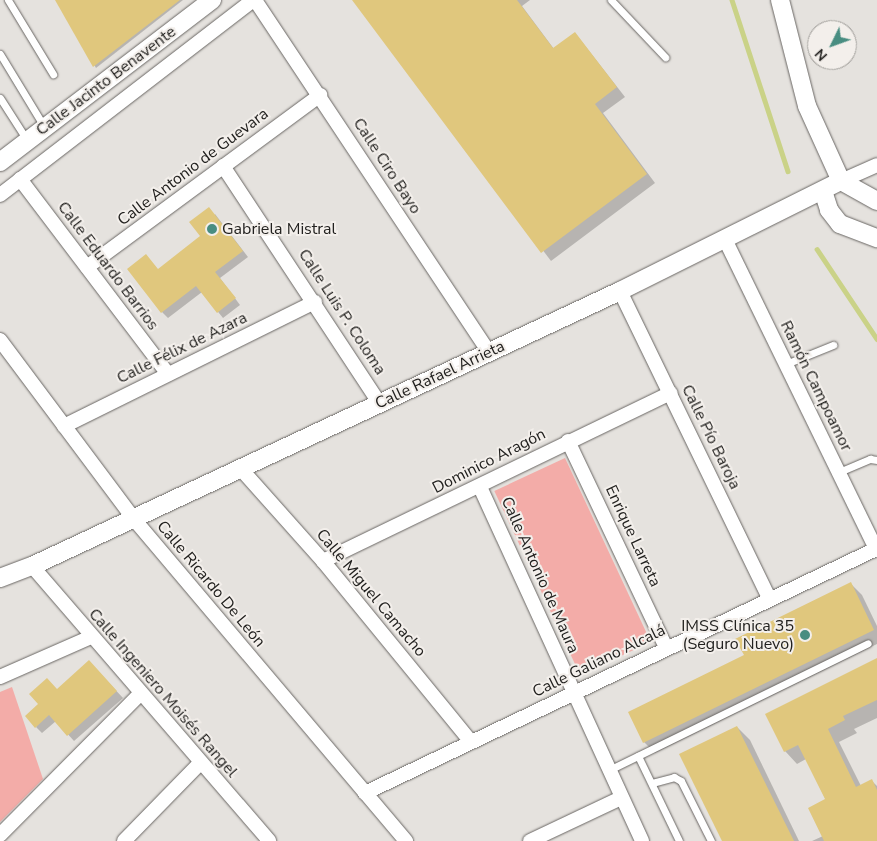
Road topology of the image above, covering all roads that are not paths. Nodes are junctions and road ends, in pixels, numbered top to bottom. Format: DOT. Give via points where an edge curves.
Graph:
graph roads {
  1 [pos="8,0"];
  2 [pos="212,0"];
  3 [pos="254,0"];
  4 [pos="612,0"];
  5 [pos="780,0"];
  6 [pos="0,54"];
  7 [pos="665,57"];
  8 [pos="53,74"];
  9 [pos="320,95"];
  10 [pos="0,98"];
  11 [pos="45,128"];
  12 [pos="28,141"];
  13 [pos="0,162"];
  14 [pos="877,165"];
  15 [pos="223,166"];
  16 [pos="20,179"];
  17 [pos="840,182"];
  18 [pos="823,191"];
  19 [pos="0,195"];
  20 [pos="877,201"];
  21 [pos="877,238"];
  22 [pos="725,239"];
  23 [pos="87,267"];
  24 [pos="620,291"];
  25 [pos="316,302"];
  26 [pos="0,340"];
  27 [pos="833,345"];
  28 [pos="489,352"];
  29 [pos="786,364"];
  30 [pos="168,374"];
  31 [pos="670,393"];
  32 [pos="380,404"];
  33 [pos="64,426"];
  34 [pos="568,441"];
  35 [pos="877,460"];
  36 [pos="242,469"];
  37 [pos="839,472"];
  38 [pos="480,487"];
  39 [pos="133,518"];
  40 [pos="876,549"];
  41 [pos="323,561"];
  42 [pos="32,566"];
  43 [pos="0,578"];
  44 [pos="769,598"];
  45 [pos="91,637"];
  46 [pos="868,643"];
  47 [pos="666,647"];
  48 [pos="0,678"];
  49 [pos="574,692"];
  50 [pos="140,694"];
  51 [pos="471,742"];
  52 [pos="638,756"];
  53 [pos="200,763"];
  54 [pos="609,770"];
  55 [pos="652,782"];
  56 [pos="365,793"];
  57 [pos="621,798"];
  58 [pos="0,835"];
  59 [pos="124,841"];
  60 [pos="268,841"];
  61 [pos="406,841"];
  62 [pos="530,841"];
  63 [pos="642,841"];
  64 [pos="679,841"];
  65 [pos="711,841"];
  1 -- 8 [label="lane"];
  2 -- 11 [label="street, Calle Jacinto Benavente"];
  3 -- 9 [label="street, Calle Ciro Bayo"];
  3 -- 16 [label="street"];
  4 -- 7 [label="lane"];
  5 -- 17 [label="street" via="807,106"];
  6 -- 11 [label="lane"];
  9 -- 15 [label="street, Calle Antonio de Guevara"];
  9 -- 28 [label="street, Calle Ciro Bayo"];
  10 -- 12 [label="lane"];
  11 -- 12 [label="street, Calle Jacinto Benavente"];
  12 -- 13 [label="street, Calle Jacinto Benavente"];
  14 -- 17 [label="street, Calle Rafael Arrieta"];
  15 -- 23 [label="street, Calle Antonio de Guevara"];
  15 -- 25 [label="street, Calle Luis P. Coloma"];
  16 -- 19 [label="street"];
  16 -- 23 [label="street, Calle Eduardo Barrios"];
  17 -- 18 [label="street, Calle Rafael Arrieta"];
  17 -- 20 [label="street"];
  18 -- 21 [label="street" via="829,210 840,224"];
  18 -- 22 [label="street, Calle Rafael Arrieta"];
  22 -- 24 [label="street, Calle Rafael Arrieta"];
  22 -- 29 [label="street, Ramón Campoamor"];
  23 -- 30 [label="street, Calle Eduardo Barrios"];
  24 -- 28 [label="street, Calle Rafael Arrieta"];
  24 -- 31 [label="street, Calle Pío Baroja"];
  25 -- 30 [label="street, Calle Félix de Azara"];
  25 -- 32 [label="street, Calle Luis P. Coloma"];
  26 -- 33 [label="street, Calle Ricardo De León"];
  27 -- 29 [label="lane"];
  28 -- 32 [label="street, Calle Rafael Arrieta"];
  29 -- 37 [label="street, Ramón Campoamor"];
  30 -- 33 [label="street, Calle Félix de Azara"];
  31 -- 34 [label="street, Dominico Aragón"];
  31 -- 44 [label="street, Calle Pío Baroja"];
  32 -- 36 [label="street, Calle Rafael Arrieta"];
  33 -- 39 [label="street, Calle Ricardo De León"];
  34 -- 38 [label="street, Dominico Aragón"];
  34 -- 47 [label="street, Enrique Larreta"];
  35 -- 37 [label="lane" via="870,459"];
  36 -- 39 [label="street, Calle Rafael Arrieta"];
  36 -- 41 [label="street, Calle Miguel Camacho"];
  37 -- 40 [label="street, Ramón Campoamor"];
  38 -- 41 [label="street, Dominico Aragón"];
  38 -- 49 [label="street, Calle Antonio de Maura"];
  39 -- 42 [label="street, Calle Rafael Arrieta"];
  39 -- 56 [label="street, Calle Ricardo De León"];
  40 -- 44 [label="street, Calle Galiano Alcalá"];
  41 -- 51 [label="street, Calle Miguel Camacho"];
  42 -- 43 [label="street, Calle Rafael Arrieta"];
  42 -- 45 [label="street, Calle Ingeniero Moisés Rangel"];
  44 -- 47 [label="street, Calle Galiano Alcalá"];
  45 -- 48 [label="street"];
  45 -- 50 [label="street, Calle Ingeniero Moisés Rangel"];
  46 -- 52 [label="lane"];
  47 -- 49 [label="street, Calle Galiano Alcalá"];
  49 -- 51 [label="street, Calle Galiano Alcalá"];
  49 -- 54 [label="street, Calle Antonio de Maura"];
  50 -- 53 [label="street, Calle Ingeniero Moisés Rangel"];
  50 -- 58 [label="street"];
  51 -- 56 [label="street, Calle Galiano Alcalá"];
  52 -- 54 [label="lane"];
  52 -- 55 [label="lane"];
  53 -- 59 [label="street"];
  53 -- 60 [label="street, Calle Ingeniero Moisés Rangel"];
  54 -- 57 [label="street, Calle Antonio de Maura"];
  55 -- 64 [label="lane"];
  55 -- 65 [label="lane" via="665,778 681,781"];
  56 -- 61 [label="street, Calle Ricardo De León"];
  57 -- 62 [label="street"];
  57 -- 63 [label="street, Calle Antonio de Maura"];
}
